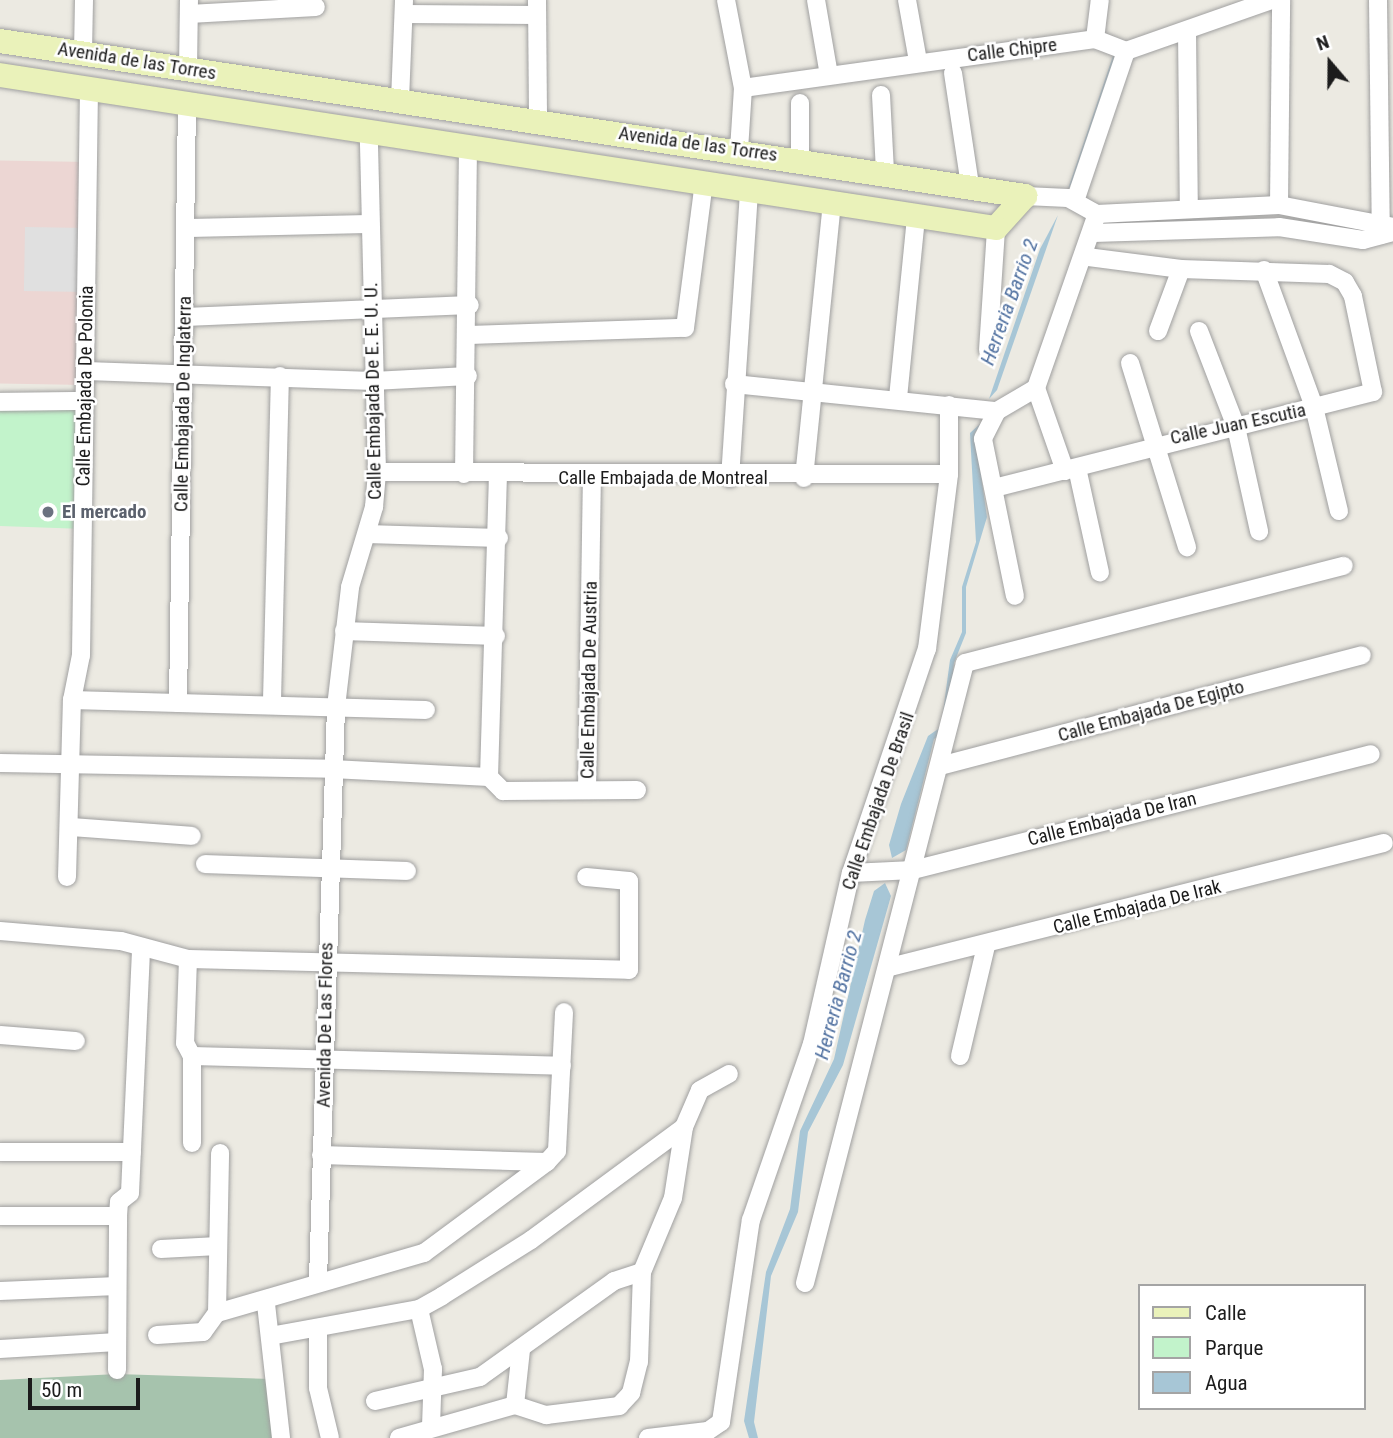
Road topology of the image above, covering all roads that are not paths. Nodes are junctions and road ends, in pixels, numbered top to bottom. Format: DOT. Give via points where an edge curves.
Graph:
graph roads {
  1 [pos="84,0"];
  2 [pos="726,0"];
  3 [pos="816,0"];
  4 [pos="907,0"];
  5 [pos="1100,0"];
  6 [pos="1272,0"];
  7 [pos="1281,0"];
  8 [pos="1378,0"];
  9 [pos="189,7"];
  10 [pos="316,7"];
  11 [pos="404,7"];
  12 [pos="537,7"];
  13 [pos="473,8"];
  14 [pos="1187,31"];
  15 [pos="1095,39"];
  16 [pos="0,41"];
  17 [pos="1126,51"];
  18 [pos="83,52"];
  19 [pos="919,61"];
  20 [pos="188,70"];
  21 [pos="953,73"];
  22 [pos="0,75"];
  23 [pos="829,75"];
  24 [pos="743,88"];
  25 [pos="89,91"];
  26 [pos="881,95"];
  27 [pos="400,100"];
  28 [pos="800,103"];
  29 [pos="187,105"];
  30 [pos="433,105"];
  31 [pos="538,121"];
  32 [pos="369,134"];
  33 [pos="429,140"];
  34 [pos="468,147"];
  35 [pos="739,150"];
  36 [pos="800,159"];
  37 [pos="885,171"];
  38 [pos="704,182"];
  39 [pos="970,186"];
  40 [pos="749,188"];
  41 [pos="1025,196"];
  42 [pos="832,201"];
  43 [pos="1075,201"];
  44 [pos="1279,205"];
  45 [pos="1189,208"];
  46 [pos="1097,214"];
  47 [pos="916,217"];
  48 [pos="370,224"];
  49 [pos="187,228"];
  50 [pos="996,228"];
  51 [pos="1387,230"];
  52 [pos="1093,233"];
  53 [pos="1087,257"];
  54 [pos="1181,269"];
  55 [pos="1264,270"];
  56 [pos="470,305"];
  57 [pos="373,306"];
  58 [pos="185,317"];
  59 [pos="1158,331"];
  60 [pos="1199,331"];
  61 [pos="469,335"];
  62 [pos="988,350"];
  63 [pos="1130,363"];
  64 [pos="86,371"];
  65 [pos="182,372"];
  66 [pos="280,376"];
  67 [pos="468,376"];
  68 [pos="373,381"];
  69 [pos="733,384"];
  70 [pos="1036,388"];
  71 [pos="814,391"];
  72 [pos="898,398"];
  73 [pos="85,401"];
  74 [pos="0,402"];
  75 [pos="949,405"];
  76 [pos="1314,407"];
  77 [pos="988,411"];
  78 [pos="1236,427"];
  79 [pos="1156,442"];
  80 [pos="1071,470"];
  81 [pos="377,472"];
  82 [pos="464,474"];
  83 [pos="949,474"];
  84 [pos="498,476"];
  85 [pos="592,478"];
  86 [pos="730,478"];
  87 [pos="804,478"];
  88 [pos="994,488"];
  89 [pos="1339,512"];
  90 [pos="1259,531"];
  91 [pos="367,534"];
  92 [pos="499,538"];
  93 [pos="1187,547"];
  94 [pos="1344,566"];
  95 [pos="1100,573"];
  96 [pos="1016,596"];
  97 [pos="344,631"];
  98 [pos="496,636"];
  99 [pos="1362,655"];
  100 [pos="72,700"];
  101 [pos="272,701"];
  102 [pos="178,703"];
  103 [pos="336,707"];
  104 [pos="425,710"];
  105 [pos="1371,754"];
  106 [pos="0,763"];
  107 [pos="70,765"];
  108 [pos="940,766"];
  109 [pos="332,769"];
  110 [pos="489,777"];
  111 [pos="587,790"];
  112 [pos="637,790"];
  113 [pos="70,827"];
  114 [pos="192,836"];
  115 [pos="1384,843"];
  116 [pos="205,864"];
  117 [pos="328,869"];
  118 [pos="913,870"];
  119 [pos="407,871"];
  120 [pos="851,873"];
  121 [pos="67,877"];
  122 [pos="586,877"];
  123 [pos="0,931"];
  124 [pos="986,946"];
  125 [pos="141,947"];
  126 [pos="188,959"];
  127 [pos="326,965"];
  128 [pos="890,967"];
  129 [pos="564,1012"];
  130 [pos="0,1035"];
  131 [pos="76,1041"];
  132 [pos="192,1056"];
  133 [pos="960,1056"];
  134 [pos="327,1059"];
  135 [pos="562,1066"];
  136 [pos="729,1074"];
  137 [pos="684,1127"];
  138 [pos="192,1143"];
  139 [pos="0,1152"];
  140 [pos="132,1152"];
  141 [pos="220,1153"];
  142 [pos="321,1155"];
  143 [pos="547,1162"];
  144 [pos="0,1216"];
  145 [pos="118,1216"];
  146 [pos="218,1246"];
  147 [pos="161,1250"];
  148 [pos="642,1272"];
  149 [pos="318,1280"];
  150 [pos="805,1283"];
  151 [pos="117,1286"];
  152 [pos="0,1291"];
  153 [pos="266,1304"];
  154 [pos="419,1309"];
  155 [pos="217,1313"];
  156 [pos="318,1330"];
  157 [pos="157,1335"];
  158 [pos="270,1336"];
  159 [pos="117,1342"];
  160 [pos="0,1349"];
  161 [pos="521,1350"];
  162 [pos="117,1370"];
  163 [pos="434,1392"];
  164 [pos="375,1401"];
  165 [pos="515,1405"];
  166 [pos="430,1425"];
  167 [pos="281,1438"];
  168 [pos="330,1438"];
  169 [pos="399,1438"];
  170 [pos="648,1438"];
  1 -- 18 [label="street"];
  2 -- 24 [label="street"];
  3 -- 23 [label="street"];
  4 -- 19 [label="street"];
  5 -- 15 [label="street"];
  6 -- 14 [label="street"];
  7 -- 44 [label="street"];
  8 -- 51 [label="street"];
  9 -- 10 [label="street"];
  9 -- 20 [label="street"];
  11 -- 13 [label="street"];
  11 -- 27 [label="street"];
  12 -- 13 [label="street"];
  12 -- 31 [label="street"];
  14 -- 17 [label="street"];
  14 -- 45 [label="street"];
  15 -- 17 [label="street, Calle Chipre"];
  15 -- 19 [label="street, Calle Chipre"];
  16 -- 18 [label="main road, Avenida de las Torres"];
  17 -- 43 [label="street"];
  18 -- 20 [label="main road, Avenida de las Torres"];
  19 -- 23 [label="street, Calle Chipre"];
  20 -- 27 [label="main road, Avenida de las Torres"];
  21 -- 39 [label="street"];
  22 -- 25 [label="main road"];
  23 -- 24 [label="street, Calle Chipre"];
  24 -- 35 [label="street"];
  25 -- 29 [label="main road"];
  25 -- 64 [label="street, Calle Embajada De Polonia"];
  26 -- 37 [label="street"];
  27 -- 30 [label="main road, Avenida de las Torres"];
  28 -- 36 [label="street"];
  29 -- 32 [label="main road"];
  29 -- 49 [label="street, Calle Embajada De Inglaterra"];
  30 -- 31 [label="main road, Avenida de las Torres"];
  30 -- 33 [label="main road"];
  31 -- 35 [label="main road, Avenida de las Torres"];
  32 -- 33 [label="main road"];
  32 -- 48 [label="street, Calle Embajada De E. E. U. U."];
  33 -- 34 [label="main road"];
  34 -- 38 [label="main road"];
  34 -- 56 [label="street"];
  35 -- 36 [label="main road, Avenida de las Torres"];
  36 -- 37 [label="main road, Avenida de las Torres"];
  37 -- 39 [label="main road, Avenida de las Torres"];
  38 -- 40 [label="main road"];
  38 -- 61 [label="street" via="685,328"];
  39 -- 41 [label="main road, Avenida de las Torres"];
  40 -- 42 [label="main road"];
  40 -- 69 [label="street"];
  41 -- 43 [label="street, Avenida de las Torres"];
  41 -- 50 [label="main road"];
  42 -- 47 [label="main road"];
  42 -- 71 [label="street"];
  43 -- 46 [label="street, Avenida de las Torres"];
  44 -- 45 [label="street"];
  44 -- 51 [label="street"];
  45 -- 46 [label="street"];
  46 -- 52 [label="street"];
  47 -- 50 [label="main road"];
  47 -- 72 [label="street"];
  48 -- 49 [label="street"];
  48 -- 57 [label="street, Calle Embajada De E. E. U. U."];
  49 -- 58 [label="street, Calle Embajada De Inglaterra"];
  50 -- 62 [label="street"];
  51 -- 52 [label="street" via="1279,227"];
  52 -- 53 [label="street"];
  53 -- 54 [label="street"];
  53 -- 70 [label="street"];
  54 -- 55 [label="street"];
  54 -- 59 [label="street"];
  55 -- 76 [label="street"];
  55 -- 76 [label="street, Calle Juan Escutia" via="1329,274 1345,282 1374,387"];
  56 -- 57 [label="street"];
  56 -- 61 [label="street"];
  57 -- 58 [label="street"];
  57 -- 68 [label="street, Calle Embajada De E. E. U. U."];
  58 -- 65 [label="street, Calle Embajada De Inglaterra"];
  60 -- 78 [label="street"];
  61 -- 67 [label="street"];
  63 -- 79 [label="street"];
  64 -- 65 [label="street"];
  64 -- 73 [label="street, Calle Embajada De Polonia"];
  65 -- 66 [label="street"];
  65 -- 102 [label="street, Calle Embajada De Inglaterra"];
  66 -- 68 [label="street"];
  66 -- 101 [label="street"];
  67 -- 68 [label="street"];
  67 -- 82 [label="street"];
  68 -- 81 [label="street, Calle Embajada De E. E. U. U."];
  69 -- 71 [label="street"];
  69 -- 86 [label="street"];
  70 -- 77 [label="street"];
  70 -- 80 [label="street"];
  71 -- 72 [label="street"];
  71 -- 87 [label="street"];
  72 -- 75 [label="street"];
  73 -- 74 [label="street"];
  73 -- 100 [label="street, Calle Embajada De Polonia" via="81,655"];
  75 -- 77 [label="street"];
  75 -- 83 [label="street, Calle Embajada De Brasil"];
  76 -- 78 [label="street, Calle Juan Escutia"];
  76 -- 89 [label="street"];
  77 -- 88 [label="street" via="983,439"];
  78 -- 79 [label="street, Calle Juan Escutia"];
  78 -- 90 [label="street"];
  79 -- 80 [label="street, Calle Juan Escutia"];
  79 -- 93 [label="street"];
  80 -- 88 [label="street, Calle Juan Escutia"];
  80 -- 95 [label="street"];
  81 -- 82 [label="street, Calle Embajada de Montreal"];
  81 -- 91 [label="street, Calle Embajada De E. E. U. U."];
  82 -- 84 [label="street, Calle Embajada de Montreal"];
  83 -- 87 [label="street, Calle Embajada de Montreal"];
  83 -- 120 [label="street, Calle Embajada De Brasil" via="925,660"];
  84 -- 85 [label="street, Calle Embajada de Montreal"];
  84 -- 92 [label="street"];
  85 -- 86 [label="street, Calle Embajada de Montreal"];
  85 -- 111 [label="street, Calle Embajada De Austria"];
  86 -- 87 [label="street, Calle Embajada de Montreal"];
  88 -- 96 [label="street"];
  91 -- 92 [label="street"];
  91 -- 97 [label="street, Calle Embajada De E. E. U. U."];
  92 -- 98 [label="street"];
  94 -- 108 [label="street" via="965,663"];
  97 -- 98 [label="street"];
  97 -- 103 [label="street, Calle Embajada De E. E. U. U."];
  98 -- 110 [label="street"];
  99 -- 108 [label="street, Calle Embajada De Egipto"];
  100 -- 102 [label="street"];
  100 -- 107 [label="street, Calle Embajada De Polonia"];
  101 -- 102 [label="street"];
  101 -- 103 [label="street"];
  103 -- 104 [label="street"];
  103 -- 109 [label="street, Calle Embajada De E. E. U. U."];
  105 -- 118 [label="street, Calle Embajada De Iran"];
  106 -- 107 [label="street, Calle Embajada De Austria"];
  107 -- 109 [label="street, Calle Embajada De Austria"];
  107 -- 113 [label="street, Calle Embajada De Polonia"];
  108 -- 118 [label="street"];
  109 -- 110 [label="street, Calle Embajada De Austria"];
  109 -- 117 [label="street, Avenida De Las Flores"];
  110 -- 111 [label="street, Calle Embajada De Austria" via="503,791"];
  111 -- 112 [label="street"];
  113 -- 114 [label="street"];
  113 -- 121 [label="street, Calle Embajada De Polonia"];
  115 -- 124 [label="street, Calle Embajada De Irak"];
  116 -- 117 [label="street"];
  117 -- 119 [label="street"];
  117 -- 127 [label="street, Avenida De Las Flores"];
  118 -- 120 [label="street, Calle Embajada De Iran"];
  118 -- 128 [label="street"];
  120 -- 170 [label="street, Calle Embajada De Brasil" via="819,1020 751,1220 721,1422 708,1430"];
  122 -- 127 [label="street" via="629,881 629,970"];
  123 -- 125 [label="street"];
  124 -- 128 [label="street, Calle Embajada De Irak"];
  124 -- 133 [label="street"];
  125 -- 126 [label="street"];
  125 -- 140 [label="street"];
  126 -- 127 [label="street"];
  126 -- 132 [label="street" via="185,1043"];
  127 -- 134 [label="street, Avenida De Las Flores"];
  128 -- 150 [label="street"];
  129 -- 135 [label="street"];
  130 -- 131 [label="street"];
  132 -- 134 [label="street"];
  132 -- 138 [label="street"];
  134 -- 135 [label="street"];
  134 -- 142 [label="street, Avenida De Las Flores"];
  135 -- 143 [label="street" via="557,1151"];
  136 -- 137 [label="street" via="700,1090"];
  137 -- 148 [label="street" via="673,1198"];
  137 -- 154 [label="street" via="531,1240"];
  139 -- 140 [label="street"];
  140 -- 145 [label="street" via="130,1193 119,1202"];
  141 -- 146 [label="street"];
  142 -- 143 [label="street"];
  142 -- 149 [label="street, Avenida De Las Flores"];
  143 -- 149 [label="street" via="424,1254"];
  144 -- 145 [label="street"];
  145 -- 151 [label="street"];
  146 -- 147 [label="street"];
  146 -- 155 [label="street"];
  148 -- 161 [label="street" via="614,1281"];
  148 -- 165 [label="street" via="639,1362 631,1393 601,1412 546,1415"];
  149 -- 153 [label="street"];
  151 -- 152 [label="street"];
  151 -- 159 [label="street"];
  153 -- 155 [label="street"];
  153 -- 158 [label="street"];
  154 -- 156 [label="street"];
  154 -- 163 [label="street"];
  155 -- 157 [label="street" via="210,1330"];
  156 -- 158 [label="street"];
  156 -- 168 [label="street" via="318,1388"];
  158 -- 167 [label="street"];
  159 -- 160 [label="street"];
  159 -- 162 [label="street"];
  161 -- 163 [label="street" via="480,1377"];
  161 -- 165 [label="street"];
  163 -- 164 [label="street"];
  163 -- 166 [label="street"];
  165 -- 166 [label="street"];
  166 -- 169 [label="street"];
}
